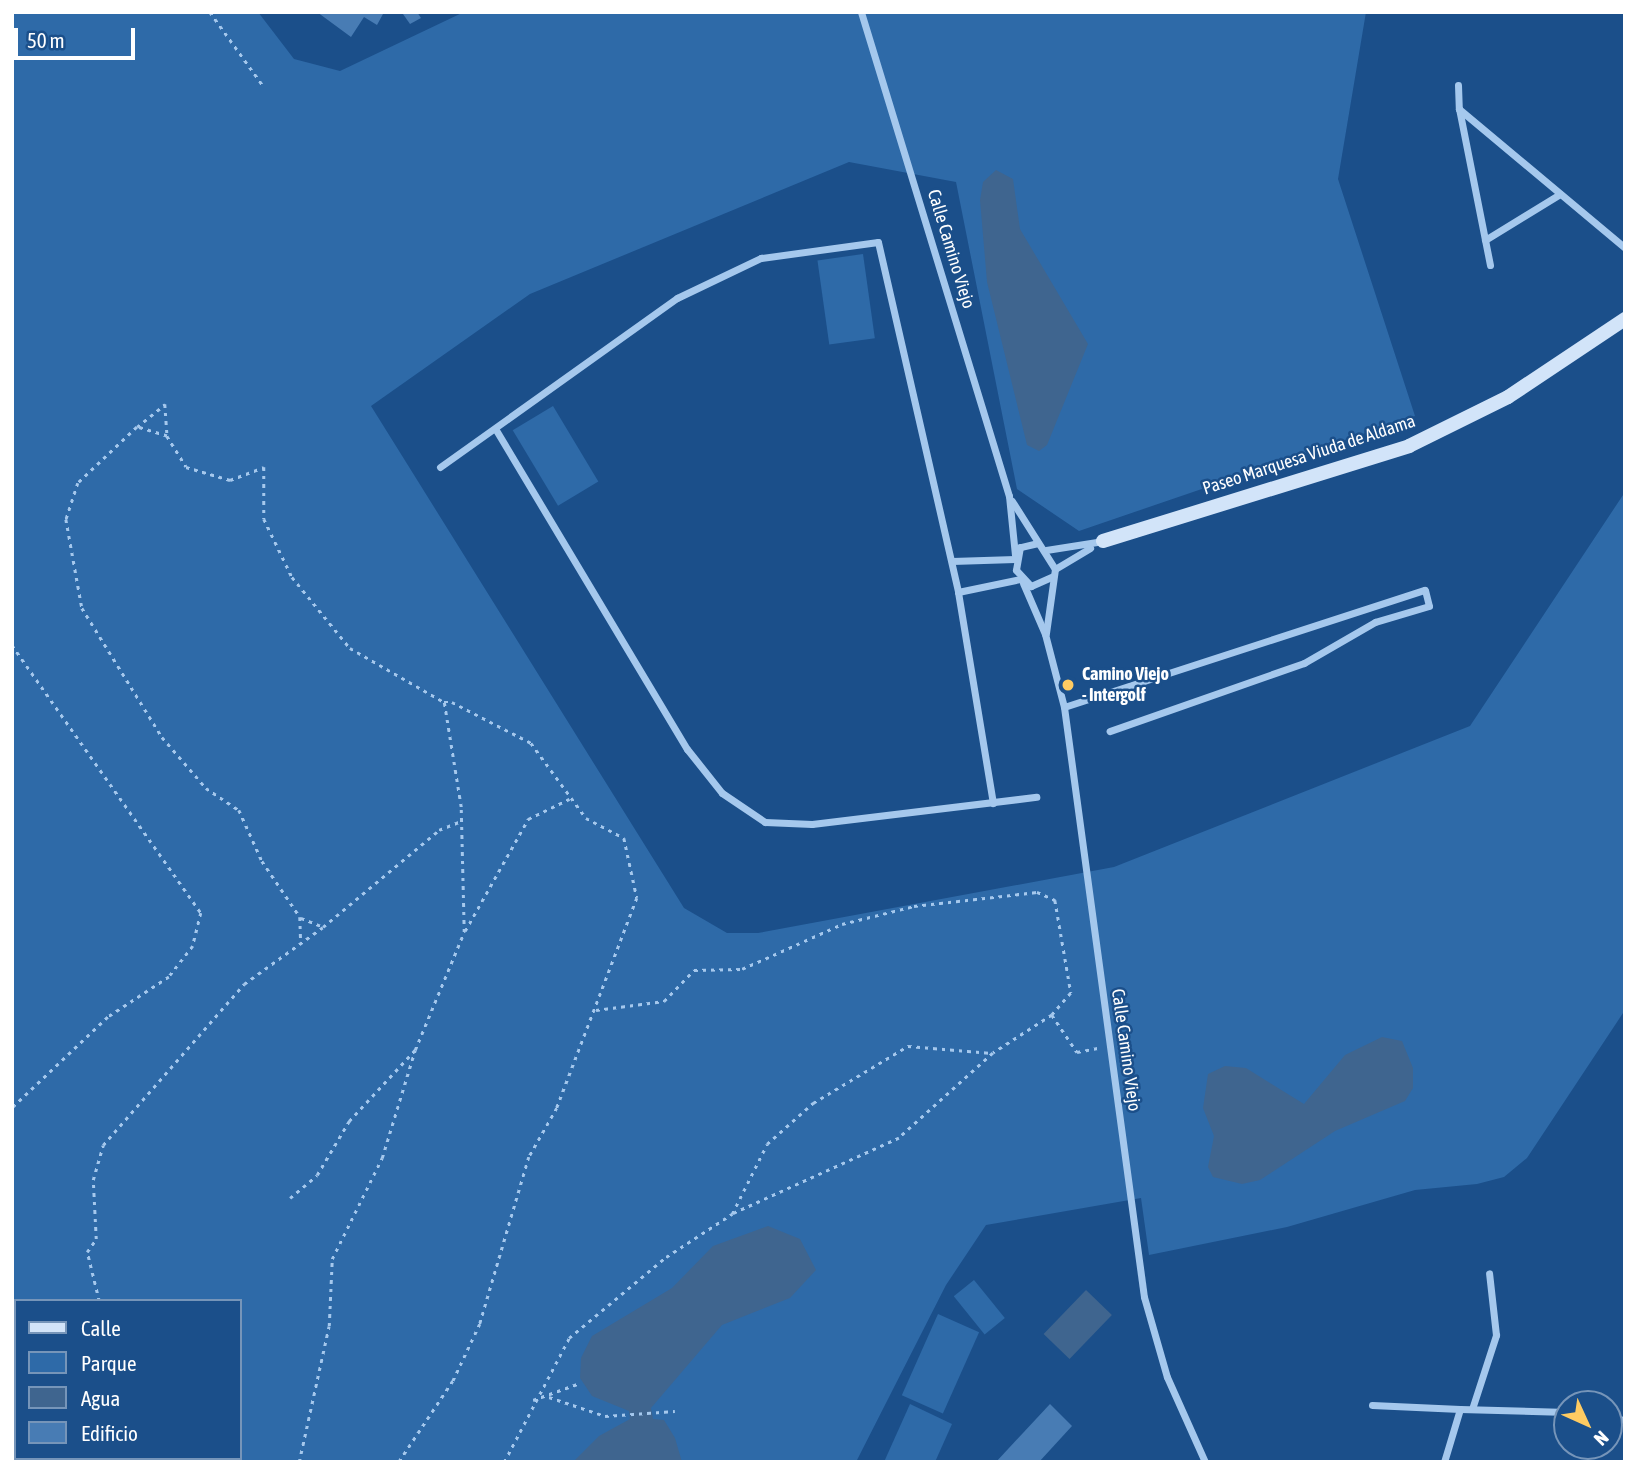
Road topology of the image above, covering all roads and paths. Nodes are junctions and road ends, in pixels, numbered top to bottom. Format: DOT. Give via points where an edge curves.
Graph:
graph roads {
  1 [pos="210,12"];
  2 [pos="861,12"];
  3 [pos="262,85"];
  4 [pos="1458,85"];
  5 [pos="1460,109"];
  6 [pos="1560,194"];
  7 [pos="1485,240"];
  8 [pos="1625,248"];
  9 [pos="1490,265"];
  10 [pos="1625,319"];
  11 [pos="137,427"];
  12 [pos="496,430"];
  13 [pos="167,436"];
  14 [pos="440,467"];
  15 [pos="1009,496"];
  16 [pos="1103,541"];
  17 [pos="1039,543"];
  18 [pos="1046,550"];
  19 [pos="1015,557"];
  20 [pos="951,561"];
  21 [pos="1054,572"];
  22 [pos="1022,581"];
  23 [pos="958,592"];
  24 [pos="1045,634"];
  25 [pos="12,645"];
  26 [pos="444,702"];
  27 [pos="1064,706"];
  28 [pos="1110,731"];
  29 [pos="1037,797"];
  30 [pos="569,799"];
  31 [pos="993,803"];
  32 [pos="461,821"];
  33 [pos="300,917"];
  34 [pos="323,927"];
  35 [pos="464,932"];
  36 [pos="300,944"];
  37 [pos="596,1010"];
  38 [pos="1052,1015"];
  39 [pos="1110,1045"];
  40 [pos="415,1050"];
  41 [pos="993,1053"];
  42 [pos="12,1108"];
  43 [pos="290,1198"];
  44 [pos="732,1214"];
  45 [pos="1489,1273"];
  46 [pos="99,1299"];
  47 [pos="580,1383"];
  48 [pos="549,1397"];
  49 [pos="533,1400"];
  50 [pos="1372,1405"];
  51 [pos="1460,1409"];
  52 [pos="1472,1409"];
  53 [pos="675,1411"];
  54 [pos="1553,1412"];
  55 [pos="299,1462"];
  56 [pos="399,1462"];
  57 [pos="504,1462"];
  58 [pos="1205,1462"];
  59 [pos="1444,1462"];
  1 -- 3 [label="path"];
  2 -- 15 [label="street, Calle Camino Viejo"];
  4 -- 5 [label="street"];
  5 -- 6 [label="street"];
  5 -- 7 [label="street"];
  6 -- 7 [label="street"];
  6 -- 8 [label="street"];
  7 -- 9 [label="street"];
  10 -- 16 [label="street, Paseo Marquesa Viuda de Aldama" via="1508,397 1409,446"];
  11 -- 13 [label="path"];
  11 -- 13 [label="path" via="165,404"];
  11 -- 33 [label="path" via="86,471 70,503 66,519 82,608 162,737 206,788 239,810 262,861"];
  12 -- 14 [label="street"];
  12 -- 20 [label="street" via="677,298 761,258 878,242"];
  12 -- 31 [label="street" via="687,749 722,793 765,822 811,824"];
  13 -- 26 [label="path" via="186,467 208,478 230,480 264,467 264,519 274,550 332,630 372,664"];
  15 -- 17 [label="street, Calle Camino Viejo"];
  15 -- 19 [label="street, Calle Camino Viejo"];
  16 -- 18 [label="street, Paseo Marquesa Viuda de Aldama"];
  16 -- 21 [label="street, Paseo Marquesa Viuda de Aldama"];
  17 -- 18 [label="street"];
  17 -- 19 [label="street" via="1031,542"];
  18 -- 21 [label="street"];
  19 -- 20 [label="street"];
  19 -- 22 [label="street"];
  20 -- 23 [label="street"];
  21 -- 22 [label="street" via="1039,586"];
  21 -- 24 [label="street, Calle Camino Viejo"];
  22 -- 23 [label="street"];
  22 -- 24 [label="street, Calle Camino Viejo"];
  23 -- 31 [label="street"];
  24 -- 27 [label="street, Calle Camino Viejo"];
  25 -- 42 [label="path" via="201,914 193,946 169,977 108,1017"];
  26 -- 30 [label="path" via="531,743 552,764"];
  26 -- 32 [label="path"];
  27 -- 28 [label="street" via="1425,590 1429,606 1375,622 1294,668"];
  27 -- 39 [label="street, Calle Camino Viejo"];
  29 -- 31 [label="street"];
  30 -- 35 [label="path" via="528,818"];
  30 -- 37 [label="path" via="599,827 624,838 636,870 632,916 608,960"];
  32 -- 34 [label="path" via="439,830"];
  32 -- 35 [label="path"];
  33 -- 34 [label="path"];
  33 -- 36 [label="path"];
  34 -- 36 [label="path"];
  35 -- 40 [label="path"];
  36 -- 46 [label="path" via="244,984 103,1145 93,1180 96,1239 87,1252"];
  37 -- 38 [label="path" via="664,1001 694,970 742,969 842,924 914,906 1037,891 1061,909 1071,983 1071,993"];
  37 -- 56 [label="path" via="529,1157 480,1324 453,1381"];
  38 -- 39 [label="path" via="1077,1052"];
  38 -- 41 [label="path"];
  39 -- 58 [label="street, Calle Camino Viejo" via="1144,1297 1167,1377"];
  40 -- 43 [label="path" via="349,1121 317,1175"];
  40 -- 55 [label="path" via="382,1158 332,1259 329,1326"];
  41 -- 44 [label="path" via="899,1138"];
  41 -- 44 [label="path" via="908,1046 858,1070 767,1143"];
  44 -- 49 [label="path" via="585,1321"];
  45 -- 52 [label="street" via="1496,1335"];
  47 -- 48 [label="path"];
  48 -- 49 [label="path"];
  48 -- 53 [label="path" via="624,1416"];
  49 -- 57 [label="path"];
  50 -- 51 [label="street"];
  51 -- 52 [label="street"];
  51 -- 59 [label="street"];
  52 -- 54 [label="street"];
}
